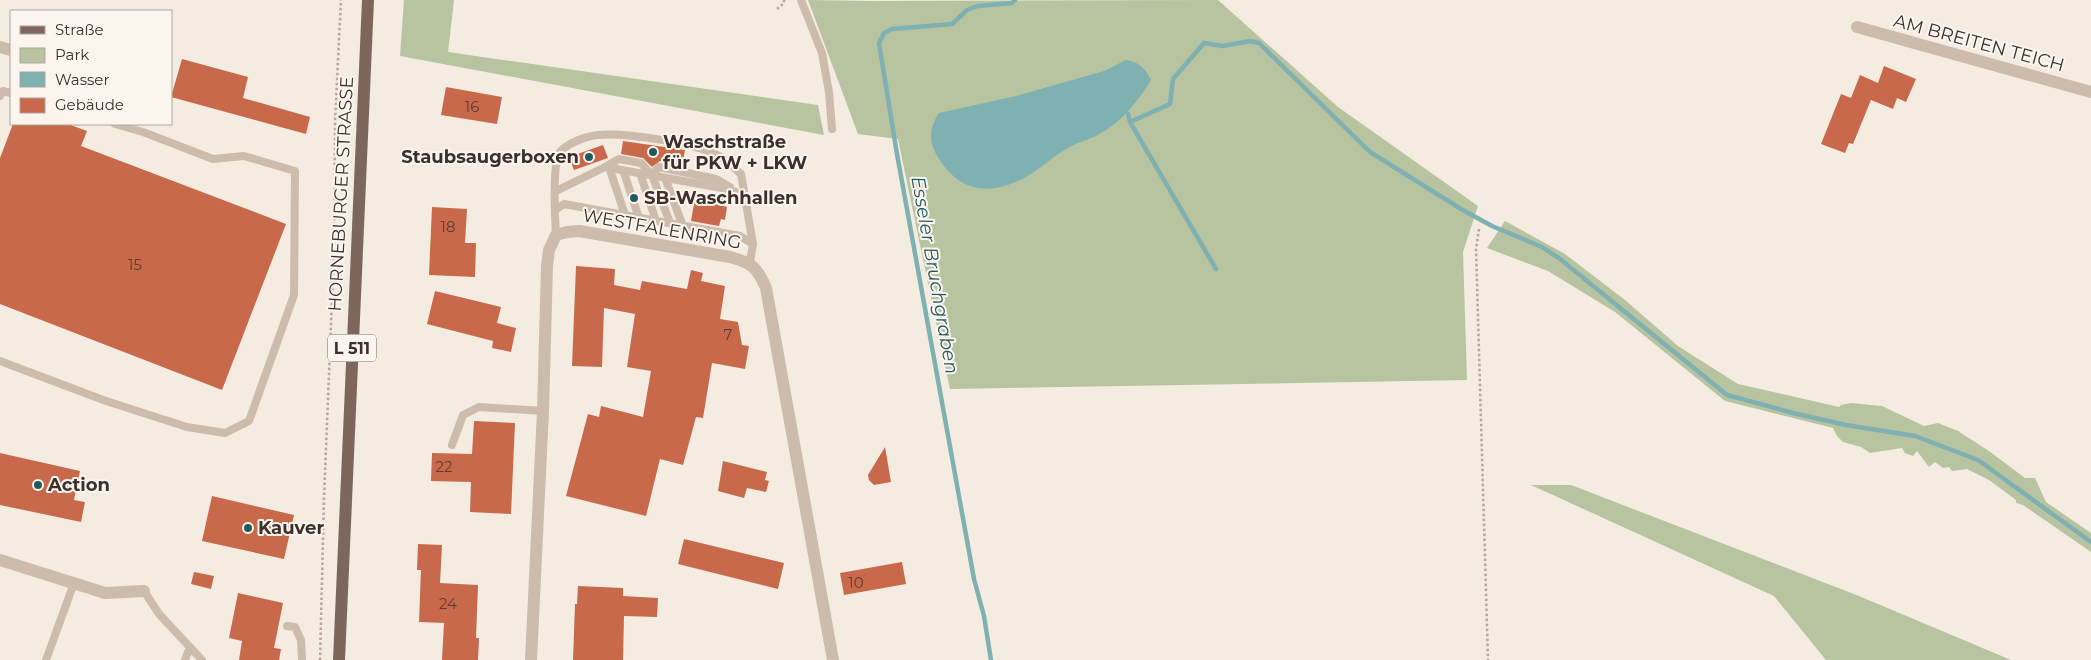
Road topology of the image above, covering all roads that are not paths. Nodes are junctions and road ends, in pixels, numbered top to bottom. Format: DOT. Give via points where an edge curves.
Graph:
graph roads {
  1 [pos="368,0"];
  2 [pos="801,0"];
  3 [pos="1857,27"];
  4 [pos="2091,92"];
  5 [pos="10,94"];
  6 [pos="0,96"];
  7 [pos="118,125"];
  8 [pos="832,129"];
  9 [pos="607,167"];
  10 [pos="623,170"];
  11 [pos="640,173"];
  12 [pos="652,175"];
  13 [pos="665,178"];
  14 [pos="556,190"];
  15 [pos="736,192"];
  16 [pos="746,196"];
  17 [pos="555,210"];
  18 [pos="625,215"];
  19 [pos="639,218"];
  20 [pos="656,221"];
  21 [pos="670,223"];
  22 [pos="683,226"];
  23 [pos="556,236"];
  24 [pos="754,244"];
  25 [pos="750,262"];
  26 [pos="0,361"];
  27 [pos="543,411"];
  28 [pos="452,444"];
  29 [pos="0,560"];
  30 [pos="74,583"];
  31 [pos="144,591"];
  32 [pos="287,626"];
  33 [pos="190,647"];
  34 [pos="46,660"];
  35 [pos="185,660"];
  36 [pos="202,660"];
  37 [pos="302,660"];
  38 [pos="339,660"];
  39 [pos="531,660"];
  40 [pos="833,660"];
  1 -- 38 [label="main road, HORNEBURGER STRASSE / L 511"];
  2 -- 8 [label="lane" via="822,53"];
  3 -- 4 [label="street, AM BREITEN TEICH"];
  5 -- 6 [label="lane" via="3,91"];
  7 -- 26 [label="lane" via="213,159 244,156 295,171 294,295 249,421 225,434 187,427"];
  9 -- 10 [label="lane"];
  9 -- 12 [label="lane" via="619,159 641,163"];
  9 -- 14 [label="lane"];
  9 -- 18 [label="lane"];
  10 -- 11 [label="lane"];
  10 -- 19 [label="lane"];
  11 -- 12 [label="lane"];
  11 -- 20 [label="lane"];
  12 -- 13 [label="lane"];
  12 -- 15 [label="lane" via="660,166 681,170 716,179"];
  12 -- 21 [label="lane"];
  13 -- 15 [label="lane"];
  13 -- 22 [label="lane"];
  14 -- 16 [label="lane" via="559,153 571,143 596,135 624,135 718,155 742,174"];
  14 -- 17 [label="lane"];
  15 -- 16 [label="lane"];
  16 -- 24 [label="lane"];
  17 -- 18 [label="lane" via="564,204"];
  17 -- 23 [label="lane"];
  18 -- 19 [label="lane"];
  19 -- 20 [label="lane"];
  20 -- 21 [label="lane"];
  21 -- 22 [label="lane"];
  22 -- 24 [label="lane" via="740,236"];
  23 -- 25 [label="street, WESTFALENRING" via="579,231"];
  23 -- 27 [label="street" via="549,250 547,266"];
  24 -- 25 [label="lane"];
  25 -- 40 [label="street, WESTFALENRING" via="766,288"];
  27 -- 28 [label="lane" via="479,407 464,415"];
  27 -- 39 [label="street"];
  29 -- 30 [label="street"];
  30 -- 31 [label="street" via="105,593"];
  30 -- 34 [label="lane"];
  31 -- 33 [label="lane" via="159,614"];
  32 -- 37 [label="lane" via="295,627 301,640"];
  33 -- 35 [label="lane"];
  33 -- 36 [label="lane"];
}
